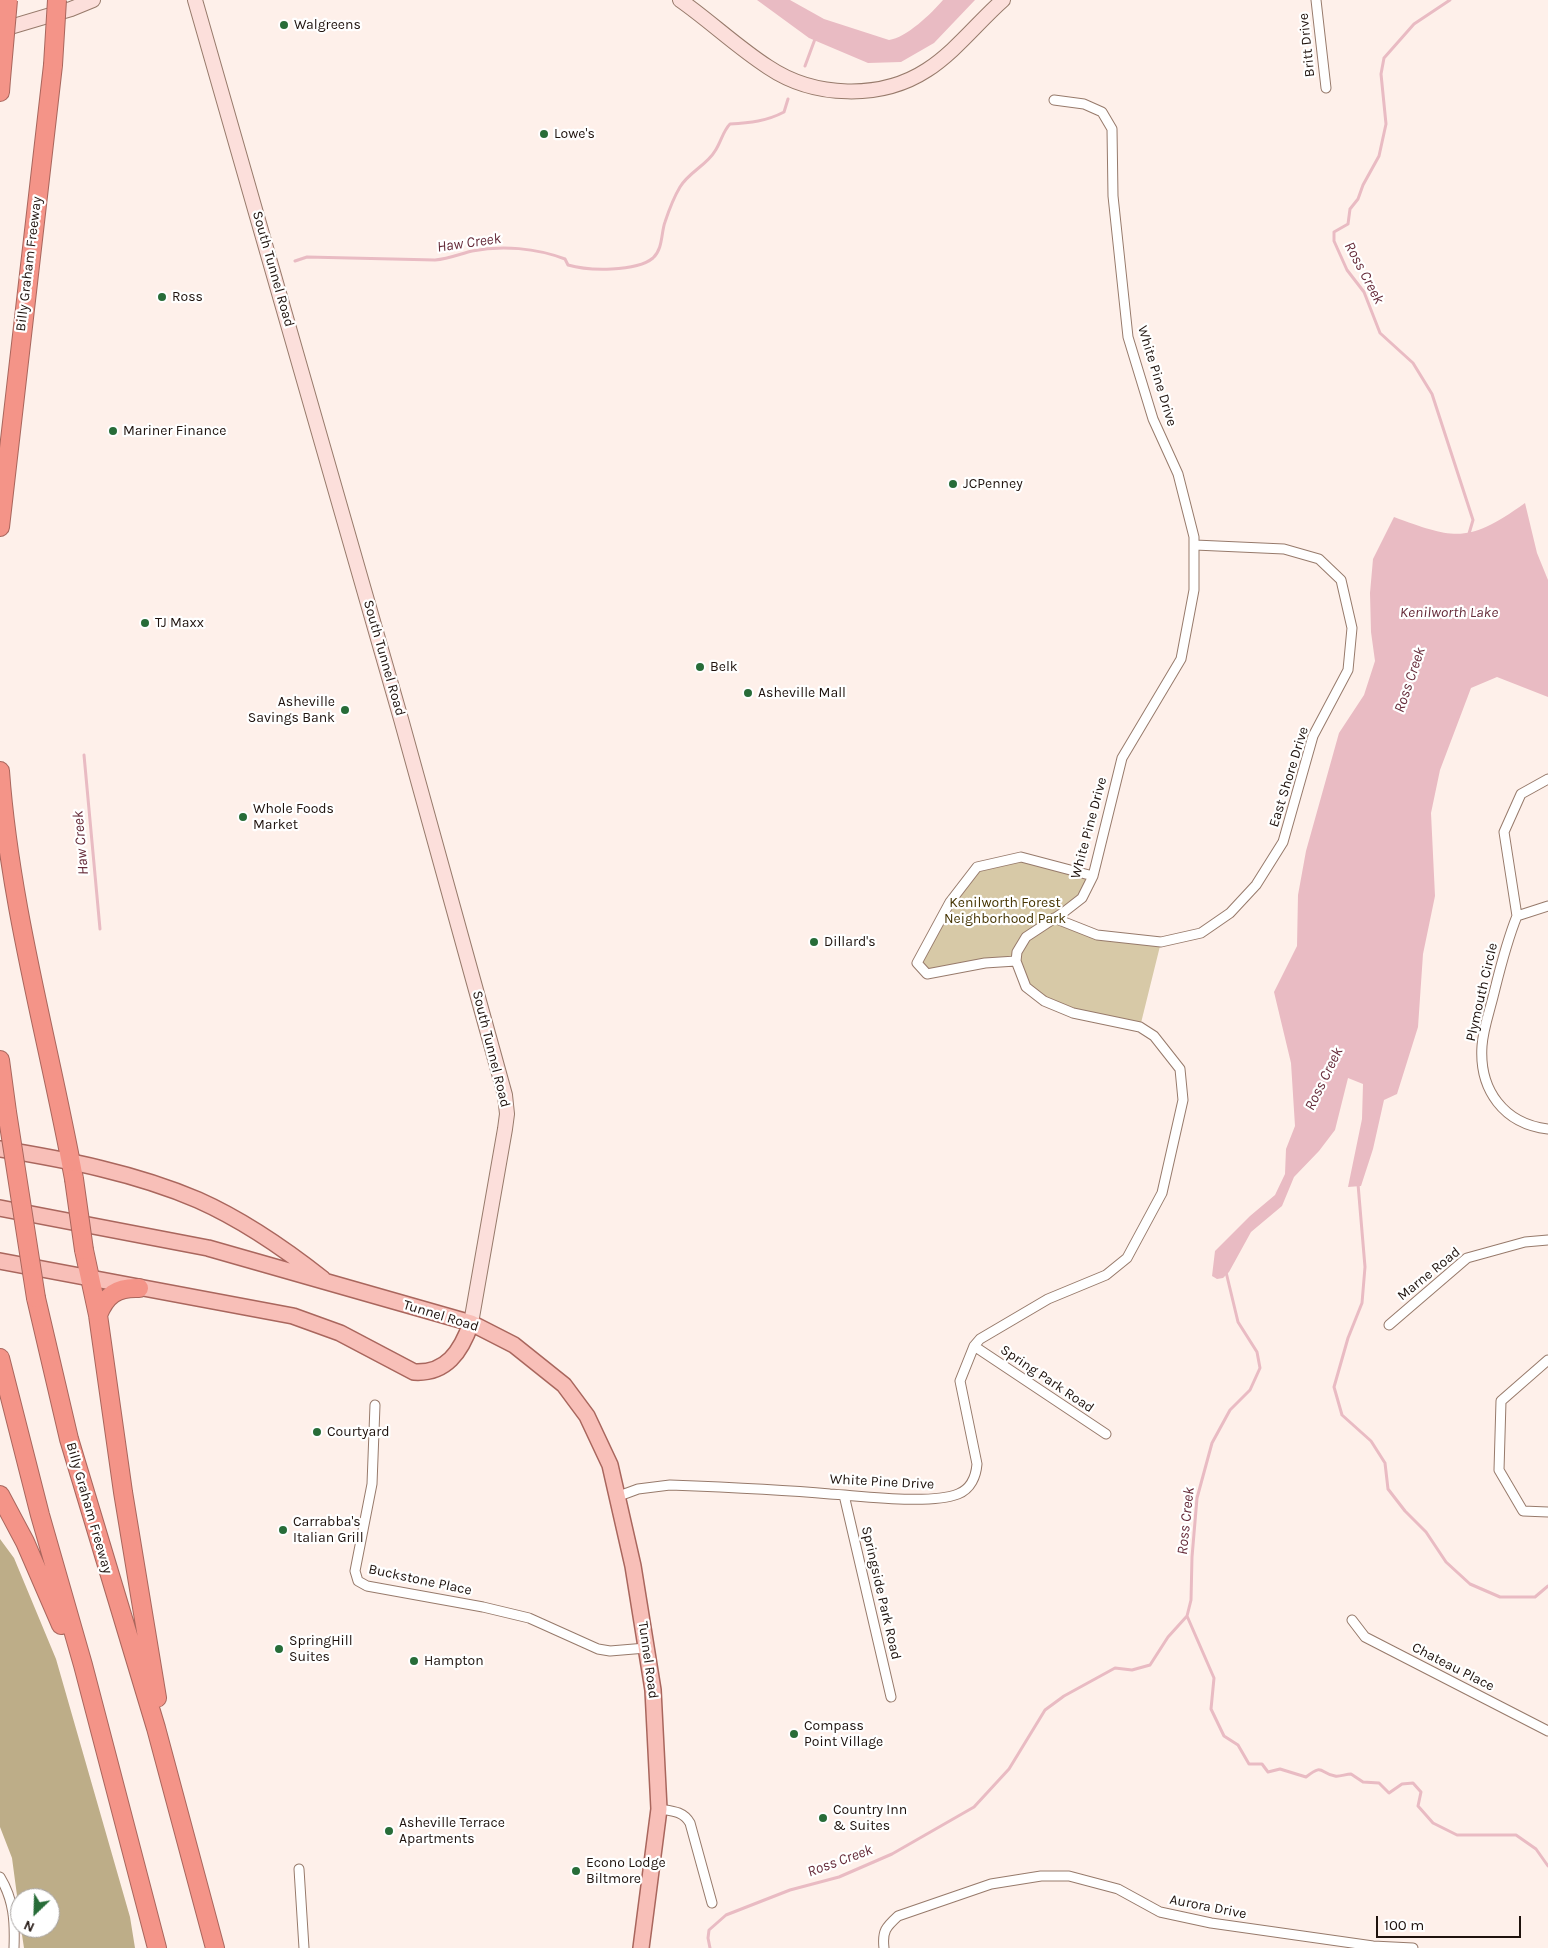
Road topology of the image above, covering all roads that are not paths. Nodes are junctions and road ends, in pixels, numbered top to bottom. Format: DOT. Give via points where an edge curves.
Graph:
graph roads {
  1 [pos="8,0"];
  2 [pos="57,0"];
  3 [pos="93,0"];
  4 [pos="195,0"];
  5 [pos="680,0"];
  6 [pos="1003,0"];
  7 [pos="1316,0"];
  8 [pos="0,30"];
  9 [pos="1,86"];
  10 [pos="1326,88"];
  11 [pos="1054,100"];
  12 [pos="0,527"];
  13 [pos="1194,545"];
  14 [pos="0,771"];
  15 [pos="1548,779"];
  16 [pos="1093,876"];
  17 [pos="1548,906"];
  18 [pos="1517,916"];
  19 [pos="1054,918"];
  20 [pos="1016,961"];
  21 [pos="0,1060"];
  22 [pos="1548,1129"];
  23 [pos="0,1149"];
  24 [pos="70,1160"];
  25 [pos="0,1208"];
  26 [pos="1548,1240"];
  27 [pos="0,1261"];
  28 [pos="89,1276"];
  29 [pos="331,1284"];
  30 [pos="139,1288"];
  31 [pos="98,1315"];
  32 [pos="471,1323"];
  33 [pos="1389,1325"];
  34 [pos="974,1346"];
  35 [pos="0,1358"];
  36 [pos="1548,1360"];
  37 [pos="375,1405"];
  38 [pos="1106,1434"];
  39 [pos="0,1495"];
  40 [pos="844,1495"];
  41 [pos="618,1496"];
  42 [pos="1548,1512"];
  43 [pos="1352,1620"];
  44 [pos="646,1648"];
  45 [pos="83,1665"];
  46 [pos="891,1697"];
  47 [pos="156,1728"];
  48 [pos="1548,1732"];
  49 [pos="659,1809"];
  50 [pos="299,1869"];
  51 [pos="0,1877"];
  52 [pos="712,1902"];
  53 [pos="1373,1947"];
  54 [pos="14,1948"];
  55 [pos="157,1948"];
  56 [pos="215,1948"];
  57 [pos="304,1948"];
  58 [pos="641,1948"];
  59 [pos="884,1948"];
  60 [pos="1413,1948"];
  1 -- 9 [label="highway, bridge"];
  2 -- 12 [label="highway, Billy Graham Freeway, bridge" via="53,65"];
  3 -- 8 [label="main road"];
  4 -- 32 [label="main road, South Tunnel Road" via="402,719 505,1095 506,1129"];
  5 -- 6 [label="main road" via="780,74 844,92 868,91 911,79 939,61"];
  7 -- 10 [label="street, Britt Drive"];
  11 -- 13 [label="street, White Pine Drive" via="1084,104 1102,112 1112,129 1112,196 1128,337 1153,419 1178,474"];
  13 -- 16 [label="street, White Pine Drive" via="1194,590 1182,659 1122,758"];
  13 -- 19 [label="street, East Shore Drive" via="1284,549 1318,559 1341,580 1352,628 1348,670 1314,736 1283,842 1256,885 1225,918 1201,934 1161,942 1097,935"];
  14 -- 24 [label="highway" via="3,816"];
  15 -- 18 [label="street" via="1521,794 1504,832"];
  16 -- 19 [label="street, White Pine Drive" via="1082,898"];
  16 -- 20 [label="street" via="1021,857 977,867 950,902 917,963 927,974 986,962"];
  17 -- 18 [label="street"];
  18 -- 22 [label="street, Plymouth Circle" via="1506,944 1482,1045 1483,1068 1490,1093 1508,1114 1522,1122"];
  19 -- 20 [label="street, White Pine Drive" via="1026,937 1017,952"];
  20 -- 34 [label="street" via="1026,987 1044,1001 1073,1013 1140,1027 1154,1036 1180,1069 1183,1100 1162,1193 1127,1258 1106,1275 1048,1299 980,1339"];
  21 -- 47 [label="highway, Billy Graham Freeway, bridge" via="36,1298 74,1456"];
  23 -- 24 [label="main road"];
  24 -- 28 [label="highway, bridge"];
  24 -- 29 [label="main road" via="199,1201 268,1240"];
  25 -- 29 [label="main road, Tunnel Road" via="208,1248"];
  26 -- 33 [label="street, Marne Road" via="1525,1242 1467,1258"];
  27 -- 28 [label="main road"];
  28 -- 30 [label="main road"];
  28 -- 31 [label="highway"];
  29 -- 32 [label="main road, Tunnel Road"];
  30 -- 31 [label="highway" via="116,1290 104,1302"];
  30 -- 32 [label="main road" via="271,1310 314,1322 414,1372 424,1373 446,1365 459,1351"];
  31 -- 47 [label="highway" via="159,1712"];
  32 -- 41 [label="main road, Tunnel Road" via="514,1345 564,1385 588,1416 610,1465"];
  34 -- 38 [label="street, Spring Park Road"];
  34 -- 40 [label="street, White Pine Drive" via="960,1381 977,1464 976,1475 969,1487 960,1494 942,1499"];
  35 -- 45 [label="highway"];
  36 -- 42 [label="street" via="1501,1401 1499,1470 1523,1511"];
  37 -- 44 [label="street, Buckstone Place" via="372,1484 355,1572 358,1581 367,1586 529,1618 598,1649"];
  39 -- 45 [label="highway" via="25,1542 61,1626"];
  40 -- 41 [label="street, White Pine Drive" via="670,1486 638,1489"];
  40 -- 46 [label="street, Springside Park Road"];
  41 -- 44 [label="main road, Tunnel Road"];
  43 -- 48 [label="street, Chateau Place" via="1364,1637"];
  44 -- 49 [label="main road, Tunnel Road" via="657,1730"];
  45 -- 55 [label="highway"];
  47 -- 56 [label="highway, Billy Graham Freeway"];
  49 -- 52 [label="street" via="680,1813 690,1823"];
  49 -- 58 [label="main road, Tunnel Road"];
  50 -- 57 [label="street"];
  51 -- 54 [label="street" via="8,1888 15,1914"];
  53 -- 59 [label="street, Aurora Drive" via="1211,1923 1160,1912 1118,1889 1069,1876 1041,1876 991,1884 898,1916 882,1936"];
  53 -- 60 [label="street, Aurora Drive"];
}
